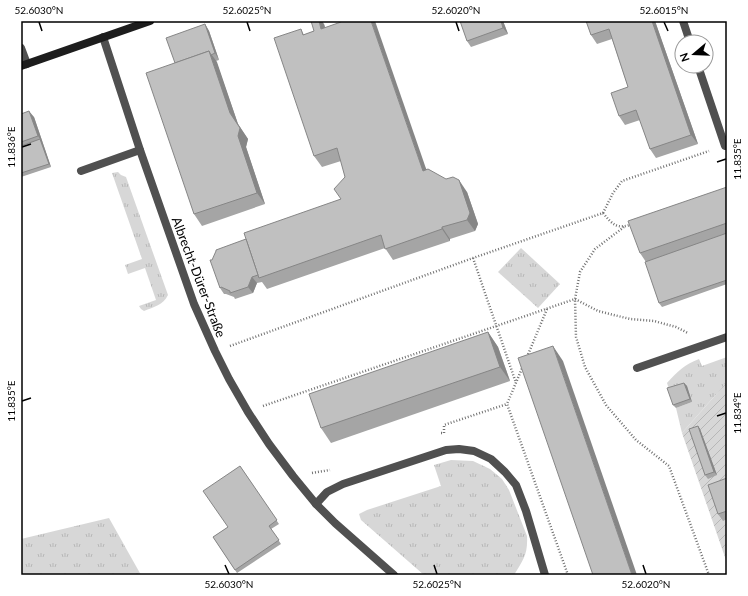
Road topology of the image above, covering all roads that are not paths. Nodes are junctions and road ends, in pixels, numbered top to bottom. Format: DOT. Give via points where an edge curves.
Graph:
graph roads {
  1 [pos="150,21"];
  2 [pos="683,21"];
  3 [pos="687,34"];
  4 [pos="103,37"];
  5 [pos="21,48"];
  6 [pos="24,65"];
  7 [pos="701,74"];
  8 [pos="725,146"];
  9 [pos="140,150"];
  10 [pos="81,171"];
  11 [pos="727,337"];
  12 [pos="637,368"];
  13 [pos="316,504"];
  14 [pos="394,575"];
  15 [pos="545,575"];
  1 -- 4 [label="street"];
  2 -- 3 [label="street"];
  4 -- 6 [label="street"];
  4 -- 9 [label="street, Albrecht-Dürer-Straße"];
  5 -- 6 [label="street"];
  7 -- 8 [label="street"];
  9 -- 10 [label="street"];
  9 -- 13 [label="street, Albrecht-Dürer-Straße" via="194,304 215,351 248,412 269,444"];
  11 -- 12 [label="street"];
  13 -- 14 [label="street, Albrecht-Dürer-Straße"];
  13 -- 15 [label="street" via="327,492 350,482 446,450 474,451 491,459 516,485"];
}
